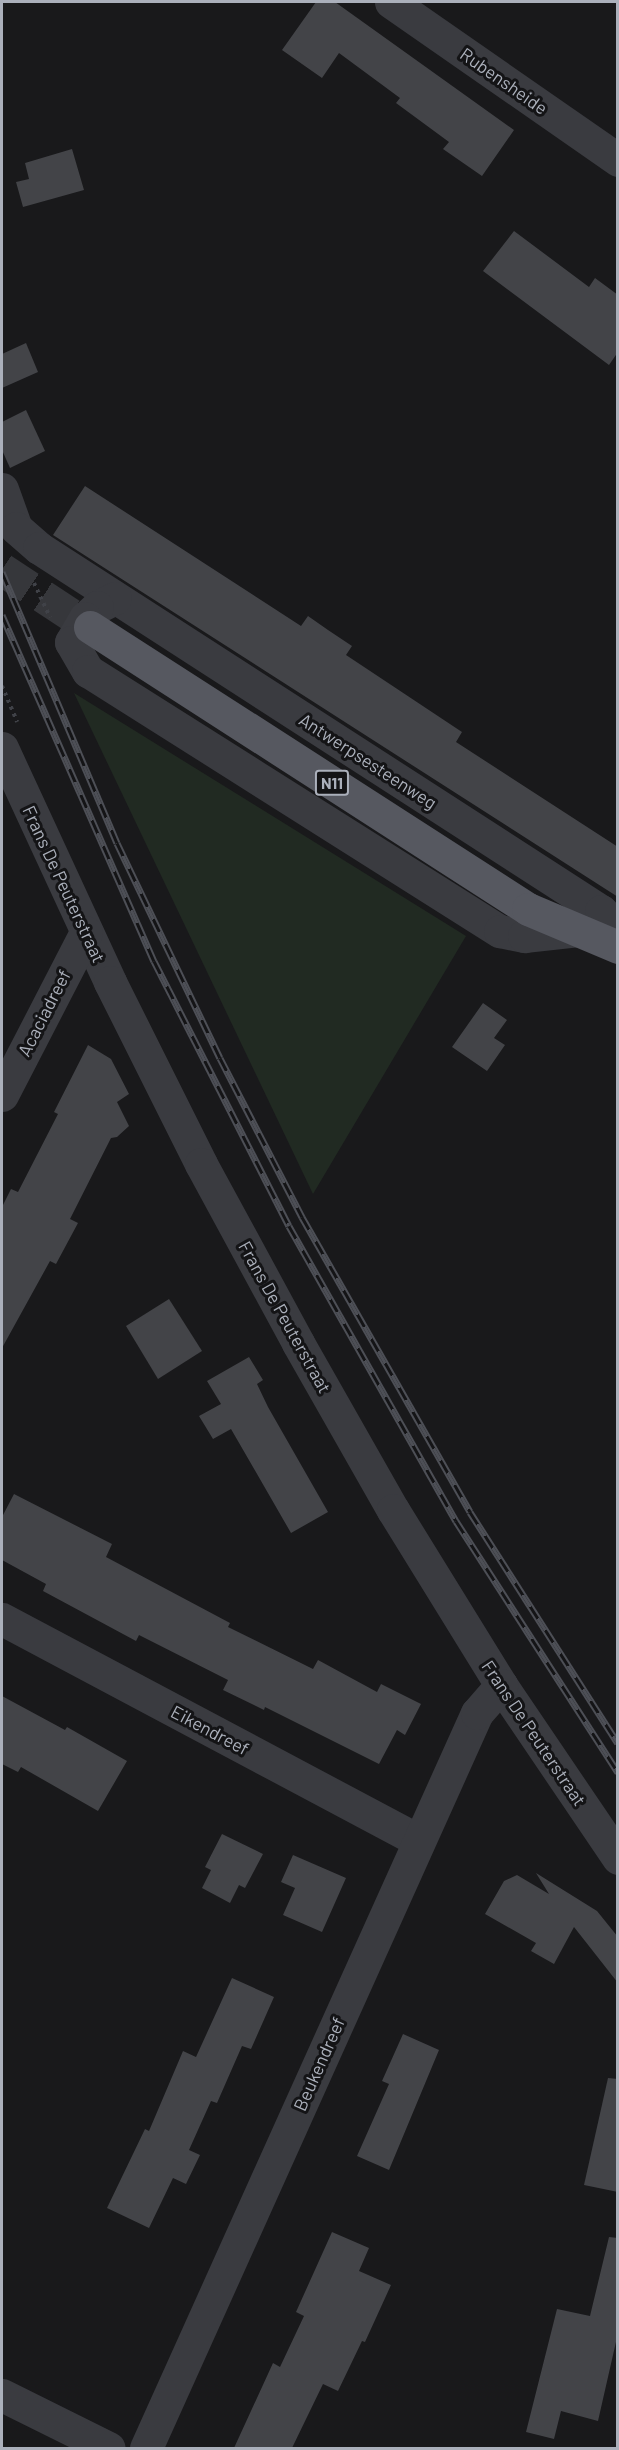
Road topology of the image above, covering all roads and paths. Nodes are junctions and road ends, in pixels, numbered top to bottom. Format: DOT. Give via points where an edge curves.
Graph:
graph roads {
  1 [pos="391,2"];
  2 [pos="618,160"];
  3 [pos="2,489"];
  4 [pos="32,579"];
  5 [pos="115,598"];
  6 [pos="80,634"];
  7 [pos="2,748"];
  8 [pos="618,929"];
  9 [pos="86,932"];
  10 [pos="618,947"];
  11 [pos="2,1095"];
  12 [pos="2,1619"];
  13 [pos="501,1685"];
  14 [pos="419,1841"];
  15 [pos="618,1858"];
  16 [pos="2,2395"];
  17 [pos="109,2448"];
  18 [pos="146,2448"];
  1 -- 2 [label="street, Rubensheide"];
  3 -- 5 [label="street, Antwerpsesteenweg" via="16,528 39,548"];
  4 -- 6 [label="path" via="55,629"];
  5 -- 6 [label="street" via="85,618"];
  5 -- 8 [label="street, Antwerpsesteenweg" via="601,911"];
  6 -- 10 [label="main road, N11" via="528,909"];
  7 -- 9 [label="street, Frans De Peuterstraat"];
  9 -- 11 [label="street, Acaciadreef"];
  9 -- 13 [label="street, Frans De Peuterstraat" via="201,1164 298,1343 393,1510"];
  12 -- 14 [label="street, Eikendreef"];
  13 -- 14 [label="street, Beukendreef" via="477,1713"];
  13 -- 15 [label="street, Frans De Peuterstraat"];
  14 -- 18 [label="street, Beukendreef"];
  16 -- 17 [label="street"];
}
